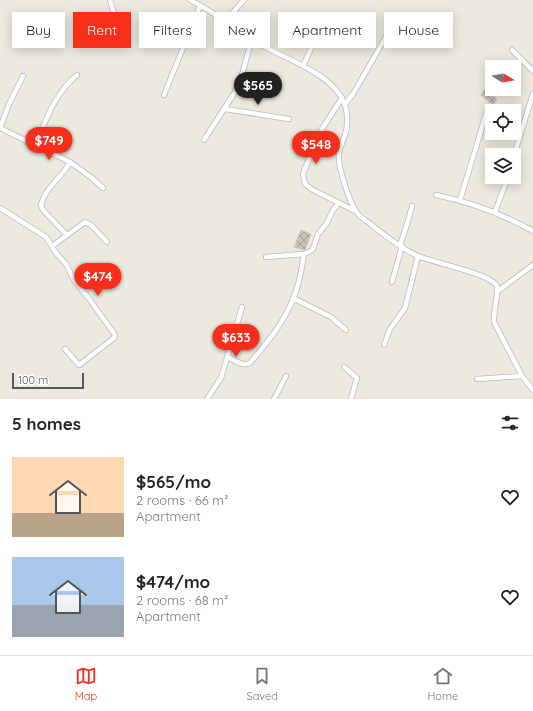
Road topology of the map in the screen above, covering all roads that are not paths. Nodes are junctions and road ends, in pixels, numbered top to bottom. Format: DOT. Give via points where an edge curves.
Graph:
graph roads {
  1 [pos="110,0"];
  2 [pos="190,0"];
  3 [pos="244,0"];
  4 [pos="200,6"];
  5 [pos="114,12"];
  6 [pos="233,12"];
  7 [pos="214,14"];
  8 [pos="384,39"];
  9 [pos="249,48"];
  10 [pos="270,48"];
  11 [pos="311,48"];
  12 [pos="512,50"];
  13 [pos="303,66"];
  14 [pos="533,71"];
  15 [pos="77,75"];
  16 [pos="23,76"];
  17 [pos="533,94"];
  18 [pos="164,95"];
  19 [pos="342,98"];
  20 [pos="345,104"];
  21 [pos="225,110"];
  22 [pos="485,117"];
  23 [pos="289,119"];
  24 [pos="204,140"];
  25 [pos="35,145"];
  26 [pos="516,148"];
  27 [pos="70,162"];
  28 [pos="505,184"];
  29 [pos="103,188"];
  30 [pos="436,195"];
  31 [pos="460,200"];
  32 [pos="339,203"];
  33 [pos="412,206"];
  34 [pos="0,208"];
  35 [pos="357,212"];
  36 [pos="495,212"];
  37 [pos="533,231"];
  38 [pos="68,235"];
  39 [pos="107,242"];
  40 [pos="52,246"];
  41 [pos="401,246"];
  42 [pos="304,254"];
  43 [pos="418,256"];
  44 [pos="266,258"];
  45 [pos="533,265"];
  46 [pos="392,282"];
  47 [pos="498,291"];
  48 [pos="293,298"];
  49 [pos="242,307"];
  50 [pos="346,330"];
  51 [pos="384,345"];
  52 [pos="65,348"];
  53 [pos="228,357"];
  54 [pos="344,367"];
  55 [pos="286,376"];
  56 [pos="522,376"];
  57 [pos="477,379"];
  58 [pos="533,390"];
  59 [pos="207,399"];
  60 [pos="274,399"];
  61 [pos="351,399"];
  1 -- 5 [label="street"];
  2 -- 4 [label="street"];
  3 -- 6 [label="street"];
  4 -- 7 [label="street"];
  4 -- 18 [label="street"];
  8 -- 20 [label="street"];
  9 -- 21 [label="street" via="239,84"];
  10 -- 13 [label="street"];
  11 -- 13 [label="street"];
  12 -- 14 [label="street"];
  13 -- 19 [label="street" via="331,85"];
  15 -- 25 [label="street" via="61,92"];
  16 -- 25 [label="street" via="0,128"];
  17 -- 26 [label="street"];
  19 -- 20 [label="street"];
  19 -- 32 [label="street" via="322,129 303,174 309,187"];
  20 -- 35 [label="street" via="347,123 338,161"];
  21 -- 23 [label="street"];
  21 -- 24 [label="street"];
  22 -- 31 [label="street"];
  25 -- 27 [label="street"];
  27 -- 29 [label="street"];
  27 -- 38 [label="street" via="64,174 47,191 41,205"];
  28 -- 36 [label="street"];
  30 -- 31 [label="street"];
  31 -- 36 [label="street"];
  32 -- 35 [label="street"];
  32 -- 42 [label="street" via="318,234 313,249"];
  33 -- 41 [label="street"];
  34 -- 40 [label="street" via="43,234"];
  35 -- 41 [label="street"];
  36 -- 37 [label="street"];
  38 -- 39 [label="street" via="86,222"];
  38 -- 40 [label="street"];
  40 -- 52 [label="street" via="115,335 79,365"];
  41 -- 43 [label="street"];
  41 -- 46 [label="street"];
  42 -- 44 [label="street"];
  42 -- 48 [label="street" via="298,287"];
  43 -- 47 [label="street" via="488,280 496,285"];
  43 -- 51 [label="street" via="405,308 390,329"];
  45 -- 47 [label="street"];
  47 -- 56 [label="street" via="494,322"];
  48 -- 50 [label="street" via="331,317"];
  48 -- 53 [label="street" via="282,322 250,363 244,364"];
  49 -- 53 [label="street"];
  53 -- 59 [label="street" via="220,381"];
  54 -- 61 [label="street" via="357,378"];
  55 -- 60 [label="street"];
  56 -- 57 [label="street"];
  56 -- 58 [label="street"];
}
